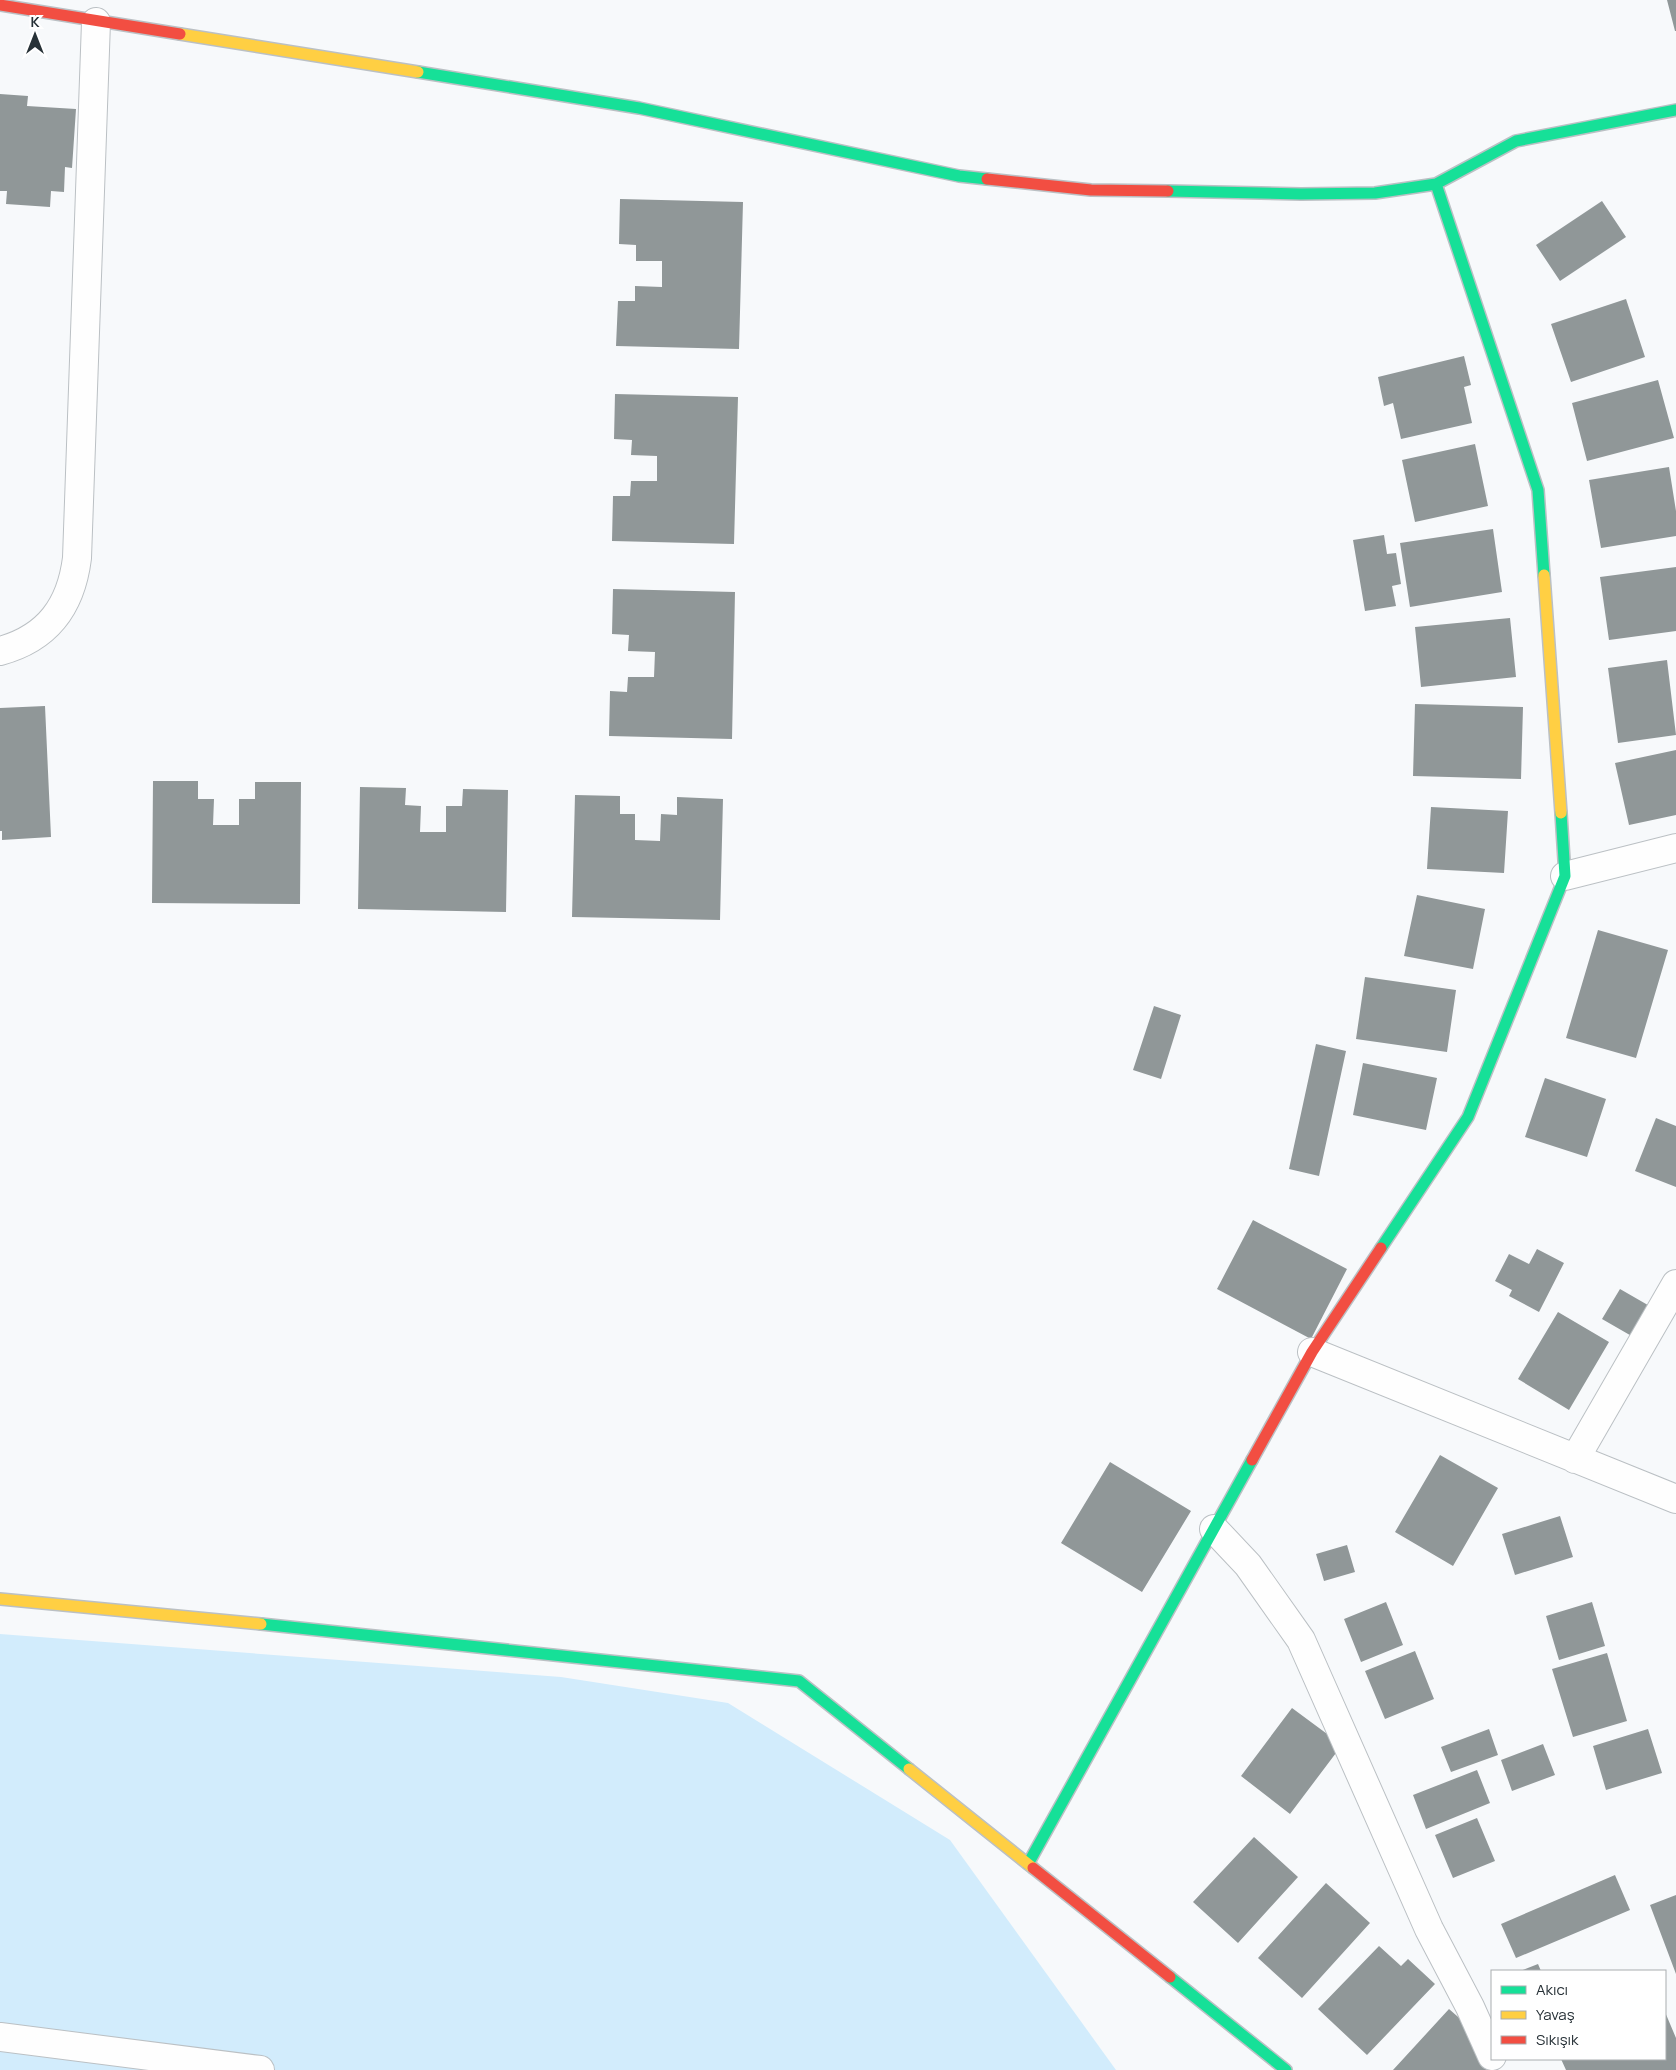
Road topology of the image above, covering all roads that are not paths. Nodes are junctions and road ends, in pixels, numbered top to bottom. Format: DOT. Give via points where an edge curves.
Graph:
graph roads {
  1 [pos="0,5"];
  2 [pos="96,22"];
  3 [pos="1676,110"];
  4 [pos="1436,184"];
  5 [pos="0,651"];
  6 [pos="1676,848"];
  7 [pos="1565,876"];
  8 [pos="1676,1284"];
  9 [pos="1312,1352"];
  10 [pos="1575,1459"];
  11 [pos="1676,1499"];
  12 [pos="1214,1529"];
  13 [pos="0,1599"];
  14 [pos="1028,1864"];
  15 [pos="0,2037"];
  16 [pos="1491,2054"];
  17 [pos="260,2070"];
  18 [pos="1286,2070"];
  1 -- 2 [label="street"];
  2 -- 4 [label="street" via="639,108 959,176 1091,190 1301,194 1374,193"];
  2 -- 5 [label="street" via="75,578 57,616 42,630 14,647"];
  3 -- 4 [label="street" via="1516,141"];
  4 -- 7 [label="street" via="1538,490"];
  6 -- 7 [label="street"];
  7 -- 9 [label="street" via="1468,1117"];
  8 -- 10 [label="street"];
  9 -- 10 [label="street"];
  9 -- 12 [label="street"];
  10 -- 11 [label="street"];
  12 -- 14 [label="street"];
  12 -- 16 [label="street" via="1248,1565 1301,1640 1429,1929"];
  13 -- 14 [label="street" via="799,1682"];
  14 -- 18 [label="street"];
  15 -- 17 [label="street"];
}
